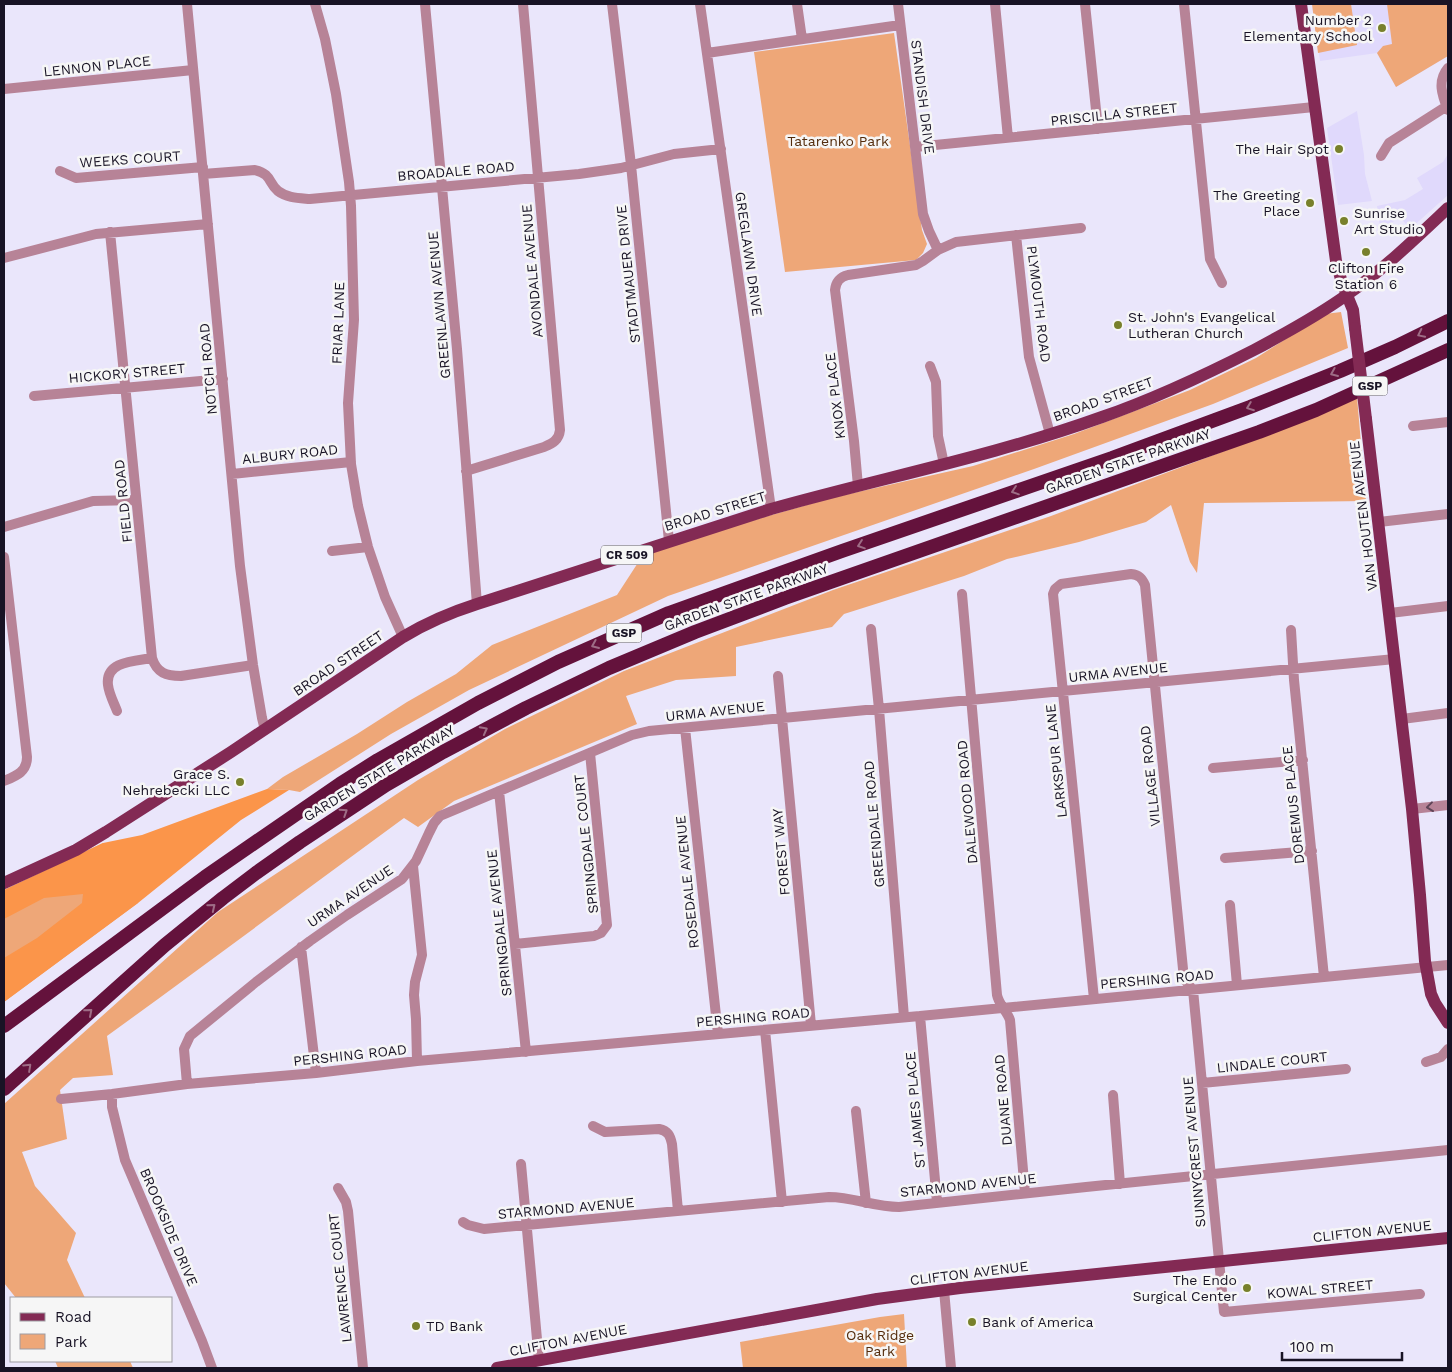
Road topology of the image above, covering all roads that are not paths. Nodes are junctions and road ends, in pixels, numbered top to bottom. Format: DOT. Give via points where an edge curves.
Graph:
graph roads {
  1 [pos="187,4"];
  2 [pos="316,4"];
  3 [pos="425,4"];
  4 [pos="522,4"];
  5 [pos="612,4"];
  6 [pos="700,4"];
  7 [pos="798,4"];
  8 [pos="898,4"];
  9 [pos="995,4"];
  10 [pos="1085,4"];
  11 [pos="1184,4"];
  12 [pos="1301,4"];
  13 [pos="900,25"];
  14 [pos="802,39"];
  15 [pos="707,53"];
  16 [pos="1448,68"];
  17 [pos="193,70"];
  18 [pos="4,89"];
  19 [pos="1314,108"];
  20 [pos="1448,108"];
  21 [pos="1196,119"];
  22 [pos="1098,130"];
  23 [pos="1008,138"];
  24 [pos="916,147"];
  25 [pos="721,148"];
  26 [pos="1381,156"];
  27 [pos="631,165"];
  28 [pos="60,171"];
  29 [pos="203,171"];
  30 [pos="538,178"];
  31 [pos="442,186"];
  32 [pos="350,194"];
  33 [pos="1448,208"];
  34 [pos="208,224"];
  35 [pos="1081,228"];
  36 [pos="110,232"];
  37 [pos="1016,235"];
  38 [pos="938,250"];
  39 [pos="4,258"];
  40 [pos="1222,283"];
  41 [pos="1347,295"];
  42 [pos="1448,321"];
  43 [pos="1448,350"];
  44 [pos="930,366"];
  45 [pos="223,378"];
  46 [pos="125,387"];
  47 [pos="34,396"];
  48 [pos="1448,422"];
  49 [pos="1413,426"];
  50 [pos="1050,434"];
  51 [pos="351,462"];
  52 [pos="944,464"];
  53 [pos="466,471"];
  54 [pos="232,474"];
  55 [pos="858,486"];
  56 [pos="136,500"];
  57 [pos="771,509"];
  58 [pos="1448,514"];
  59 [pos="1379,522"];
  60 [pos="4,527"];
  61 [pos="669,541"];
  62 [pos="368,547"];
  63 [pos="332,552"];
  64 [pos="4,557"];
  65 [pos="1121,575"];
  66 [pos="962,594"];
  67 [pos="477,604"];
  68 [pos="1448,606"];
  69 [pos="1390,613"];
  70 [pos="871,630"];
  71 [pos="1291,630"];
  72 [pos="403,637"];
  73 [pos="152,658"];
  74 [pos="1395,659"];
  75 [pos="253,666"];
  76 [pos="1294,669"];
  77 [pos="778,676"];
  78 [pos="1154,682"];
  79 [pos="1063,691"];
  80 [pos="972,700"];
  81 [pos="879,708"];
  82 [pos="117,711"];
  83 [pos="1448,713"];
  84 [pos="782,718"];
  85 [pos="1402,719"];
  86 [pos="684,728"];
  87 [pos="265,730"];
  88 [pos="590,752"];
  89 [pos="1302,760"];
  90 [pos="1213,768"];
  91 [pos="4,781"];
  92 [pos="499,791"];
  93 [pos="1448,805"];
  94 [pos="1412,809"];
  95 [pos="1312,851"];
  96 [pos="1225,858"];
  97 [pos="413,866"];
  98 [pos="4,883"];
  99 [pos="1230,905"];
  100 [pos="515,944"];
  101 [pos="301,947"];
  102 [pos="1448,965"];
  103 [pos="1426,967"];
  104 [pos="1324,977"];
  105 [pos="1237,985"];
  106 [pos="1193,990"];
  107 [pos="1094,999"];
  108 [pos="1002,1008"];
  109 [pos="920,1016"];
  110 [pos="904,1017"];
  111 [pos="1448,1023"];
  112 [pos="811,1025"];
  113 [pos="4,1026"];
  114 [pos="765,1030"];
  115 [pos="718,1034"];
  116 [pos="1448,1049"];
  117 [pos="526,1052"];
  118 [pos="417,1061"];
  119 [pos="1426,1062"];
  120 [pos="1346,1069"];
  121 [pos="316,1072"];
  122 [pos="1202,1083"];
  123 [pos="187,1084"];
  124 [pos="4,1089"];
  125 [pos="112,1094"];
  126 [pos="1113,1095"];
  127 [pos="61,1099"];
  128 [pos="856,1110"];
  129 [pos="594,1126"];
  130 [pos="1448,1150"];
  131 [pos="522,1164"];
  132 [pos="1210,1174"];
  133 [pos="1120,1184"];
  134 [pos="338,1188"];
  135 [pos="1025,1193"];
  136 [pos="782,1202"];
  137 [pos="937,1202"];
  138 [pos="866,1203"];
  139 [pos="678,1211"];
  140 [pos="463,1222"];
  141 [pos="526,1225"];
  142 [pos="1448,1238"];
  143 [pos="1218,1261"];
  144 [pos="944,1290"];
  145 [pos="1420,1294"];
  146 [pos="1224,1312"];
  147 [pos="539,1361"];
  148 [pos="516,1367"];
  149 [pos="212,1368"];
  150 [pos="363,1368"];
  151 [pos="497,1368"];
  152 [pos="951,1368"];
  1 -- 17 [label="street, NOTCH ROAD"];
  2 -- 32 [label="street, FRIAR LANE" via="336,94"];
  3 -- 31 [label="street, GREENLAWN AVENUE"];
  4 -- 30 [label="street, AVONDALE AVENUE"];
  5 -- 27 [label="street, STADTMAUER DRIVE"];
  6 -- 15 [label="street, GREGLAWN DRIVE"];
  7 -- 14 [label="street"];
  8 -- 13 [label="street, STANDISH DRIVE"];
  9 -- 23 [label="street"];
  10 -- 22 [label="street"];
  11 -- 21 [label="street"];
  12 -- 19 [label="main road, VAN HOUTEN AVENUE"];
  13 -- 14 [label="street"];
  13 -- 24 [label="street, STANDISH DRIVE"];
  14 -- 15 [label="street"];
  15 -- 25 [label="street, GREGLAWN DRIVE"];
  16 -- 20 [label="street" via="1441,84"];
  17 -- 18 [label="street, LENNON PLACE"];
  17 -- 29 [label="street, NOTCH ROAD"];
  19 -- 21 [label="street, PRISCILLA STREET"];
  19 -- 41 [label="main road, VAN HOUTEN AVENUE" via="1336,261"];
  20 -- 26 [label="street" via="1389,143"];
  21 -- 22 [label="street, PRISCILLA STREET"];
  21 -- 40 [label="street" via="1210,259"];
  22 -- 23 [label="street, PRISCILLA STREET"];
  23 -- 24 [label="street, PRISCILLA STREET"];
  24 -- 38 [label="street, STANDISH DRIVE" via="923,214"];
  25 -- 27 [label="street, BROADALE ROAD" via="674,154"];
  25 -- 57 [label="street, GREGLAWN DRIVE"];
  27 -- 30 [label="street, BROADALE ROAD"];
  27 -- 61 [label="street, STADTMAUER DRIVE"];
  28 -- 29 [label="street, WEEKS COURT" via="76,178"];
  29 -- 32 [label="street, BROADALE ROAD" via="260,171 278,191 291,197"];
  29 -- 34 [label="street, NOTCH ROAD"];
  30 -- 31 [label="street, BROADALE ROAD"];
  30 -- 53 [label="street, AVONDALE AVENUE" via="559,435 544,447"];
  31 -- 32 [label="street, BROADALE ROAD"];
  31 -- 53 [label="street, GREENLAWN AVENUE"];
  32 -- 51 [label="street, FRIAR LANE" via="354,320 348,403"];
  33 -- 41 [label="main road, BROAD STREET / CR 509"];
  34 -- 36 [label="street"];
  34 -- 45 [label="street, NOTCH ROAD"];
  35 -- 37 [label="street, KNOX PLACE"];
  36 -- 39 [label="street"];
  36 -- 46 [label="street, FIELD ROAD"];
  37 -- 38 [label="street, KNOX PLACE" via="956,242"];
  37 -- 50 [label="street, PLYMOUTH ROAD" via="1029,357"];
  38 -- 55 [label="street, KNOX PLACE" via="916,265 842,276 836,284"];
  41 -- 50 [label="main road, BROAD STREET / CR 509" via="1226,364 1120,411"];
  41 -- 59 [label="main road, VAN HOUTEN AVENUE, bridge" via="1353,310"];
  42 -- 113 [label="highway, GARDEN STATE PARKWAY / GSP, one-way" via="1358,363 1250,407 669,613 558,662 478,703 340,784 205,878"];
  124 -- 43 [label="highway, GARDEN STATE PARKWAY / GSP, one-way" via="165,945 256,873 386,785 526,708 608,668 695,632 1259,432 1316,410"];
  44 -- 52 [label="street" via="936,382 938,436"];
  45 -- 46 [label="street, HICKORY STREET"];
  45 -- 54 [label="street, NOTCH ROAD"];
  46 -- 47 [label="street, HICKORY STREET"];
  46 -- 56 [label="street, FIELD ROAD"];
  48 -- 49 [label="street"];
  50 -- 52 [label="main road, BROAD STREET / CR 509"];
  51 -- 54 [label="street, ALBURY ROAD"];
  51 -- 62 [label="street, FRIAR LANE"];
  52 -- 55 [label="main road, BROAD STREET / CR 509"];
  53 -- 67 [label="street, GREENLAWN AVENUE"];
  54 -- 75 [label="street, NOTCH ROAD"];
  55 -- 57 [label="main road, BROAD STREET / CR 509"];
  56 -- 60 [label="street" via="92,501"];
  56 -- 73 [label="street, FIELD ROAD"];
  57 -- 61 [label="main road, BROAD STREET / CR 509"];
  58 -- 59 [label="street"];
  59 -- 69 [label="main road, VAN HOUTEN AVENUE"];
  61 -- 67 [label="main road, BROAD STREET / CR 509"];
  62 -- 63 [label="street"];
  62 -- 72 [label="street, FRIAR LANE"];
  64 -- 91 [label="street" via="28,762 22,772"];
  65 -- 78 [label="street, VILLAGE ROAD" via="1142,578"];
  65 -- 79 [label="street, LARKSPUR LANE" via="1060,584 1053,592"];
  66 -- 80 [label="street, DALEWOOD ROAD"];
  67 -- 72 [label="main road, BROAD STREET / CR 509"];
  68 -- 69 [label="street"];
  69 -- 74 [label="main road, VAN HOUTEN AVENUE"];
  70 -- 81 [label="street, GREENDALE ROAD"];
  71 -- 76 [label="street, DOREMUS PLACE"];
  72 -- 87 [label="main road, BROAD STREET / CR 509"];
  73 -- 75 [label="street" via="159,670 174,676"];
  73 -- 82 [label="street" via="119,664 112,670 108,684"];
  74 -- 76 [label="street, URMA AVENUE"];
  74 -- 85 [label="main road, VAN HOUTEN AVENUE"];
  75 -- 87 [label="street, NOTCH ROAD"];
  76 -- 78 [label="street, URMA AVENUE"];
  76 -- 89 [label="street, DOREMUS PLACE"];
  77 -- 84 [label="street, FOREST WAY"];
  78 -- 79 [label="street, URMA AVENUE"];
  78 -- 106 [label="street, VILLAGE ROAD" via="1184,978"];
  79 -- 80 [label="street, URMA AVENUE"];
  79 -- 107 [label="street, LARKSPUR LANE"];
  80 -- 81 [label="street, URMA AVENUE"];
  80 -- 108 [label="street, DALEWOOD ROAD" via="997,995"];
  81 -- 84 [label="street, URMA AVENUE"];
  81 -- 110 [label="street, GREENDALE ROAD"];
  83 -- 85 [label="street"];
  84 -- 86 [label="street, URMA AVENUE"];
  84 -- 112 [label="street, FOREST WAY"];
  85 -- 94 [label="main road, VAN HOUTEN AVENUE"];
  86 -- 88 [label="street, URMA AVENUE" via="632,735"];
  86 -- 115 [label="street, ROSEDALE AVENUE"];
  87 -- 98 [label="main road, BROAD STREET / CR 509" via="83,846"];
  88 -- 92 [label="street, URMA AVENUE"];
  88 -- 100 [label="street, SPRINGDALE COURT" via="607,925 594,936"];
  89 -- 90 [label="street"];
  89 -- 95 [label="street, DOREMUS PLACE"];
  92 -- 97 [label="street, URMA AVENUE" via="440,816"];
  92 -- 100 [label="street, SPRINGDALE AVENUE"];
  93 -- 94 [label="street, one-way"];
  94 -- 103 [label="main road, VAN HOUTEN AVENUE"];
  95 -- 96 [label="street"];
  95 -- 104 [label="street, DOREMUS PLACE"];
  97 -- 101 [label="street, URMA AVENUE" via="402,879"];
  97 -- 118 [label="street" via="422,946 414,995"];
  99 -- 105 [label="street"];
  100 -- 117 [label="street, SPRINGDALE AVENUE"];
  101 -- 121 [label="street"];
  101 -- 123 [label="street, URMA AVENUE" via="190,1036 184,1049"];
  102 -- 103 [label="street, PERSHING ROAD"];
  103 -- 104 [label="street, PERSHING ROAD"];
  103 -- 111 [label="main road, VAN HOUTEN AVENUE" via="1430,994"];
  104 -- 105 [label="street, PERSHING ROAD"];
  105 -- 106 [label="street, PERSHING ROAD"];
  106 -- 107 [label="street, PERSHING ROAD"];
  106 -- 122 [label="street, SUNNYCREST AVENUE"];
  107 -- 108 [label="street, PERSHING ROAD"];
  108 -- 109 [label="street, PERSHING ROAD"];
  108 -- 135 [label="street, DUANE ROAD" via="1010,1020"];
  109 -- 110 [label="street, PERSHING ROAD"];
  109 -- 137 [label="street, ST JAMES PLACE"];
  110 -- 112 [label="street, PERSHING ROAD"];
  112 -- 114 [label="street, PERSHING ROAD"];
  114 -- 115 [label="street, PERSHING ROAD"];
  114 -- 136 [label="street"];
  115 -- 117 [label="street, PERSHING ROAD"];
  116 -- 119 [label="street" via="1441,1058"];
  117 -- 118 [label="street, PERSHING ROAD"];
  118 -- 121 [label="street, PERSHING ROAD"];
  120 -- 122 [label="street, LINDALE COURT"];
  121 -- 123 [label="street, PERSHING ROAD"];
  122 -- 132 [label="street, SUNNYCREST AVENUE"];
  123 -- 125 [label="street, PERSHING ROAD"];
  125 -- 127 [label="street, PERSHING ROAD"];
  125 -- 149 [label="street, BROOKSIDE DRIVE" via="112,1107 125,1160"];
  126 -- 133 [label="street"];
  128 -- 138 [label="street"];
  129 -- 139 [label="street" via="605,1132 666,1130 672,1144"];
  130 -- 132 [label="street, STARMOND AVENUE"];
  131 -- 141 [label="street"];
  132 -- 133 [label="street, STARMOND AVENUE"];
  132 -- 143 [label="street, SUNNYCREST AVENUE"];
  133 -- 135 [label="street, STARMOND AVENUE"];
  134 -- 150 [label="street, LAWRENCE COURT" via="348,1211"];
  135 -- 137 [label="street, STARMOND AVENUE"];
  136 -- 138 [label="street, STARMOND AVENUE" via="842,1197"];
  136 -- 139 [label="street, STARMOND AVENUE"];
  137 -- 138 [label="street, STARMOND AVENUE" via="899,1207"];
  139 -- 141 [label="street, STARMOND AVENUE"];
  140 -- 141 [label="street, STARMOND AVENUE" via="484,1229"];
  141 -- 147 [label="street"];
  142 -- 143 [label="main road, CLIFTON AVENUE"];
  143 -- 144 [label="main road, CLIFTON AVENUE"];
  143 -- 146 [label="street, SUNNYCREST AVENUE"];
  144 -- 147 [label="main road, CLIFTON AVENUE" via="836,1306"];
  144 -- 152 [label="street"];
  145 -- 146 [label="street, KOWAL STREET"];
  147 -- 148 [label="main road, CLIFTON AVENUE"];
  148 -- 151 [label="main road, CLIFTON AVENUE"];
}
